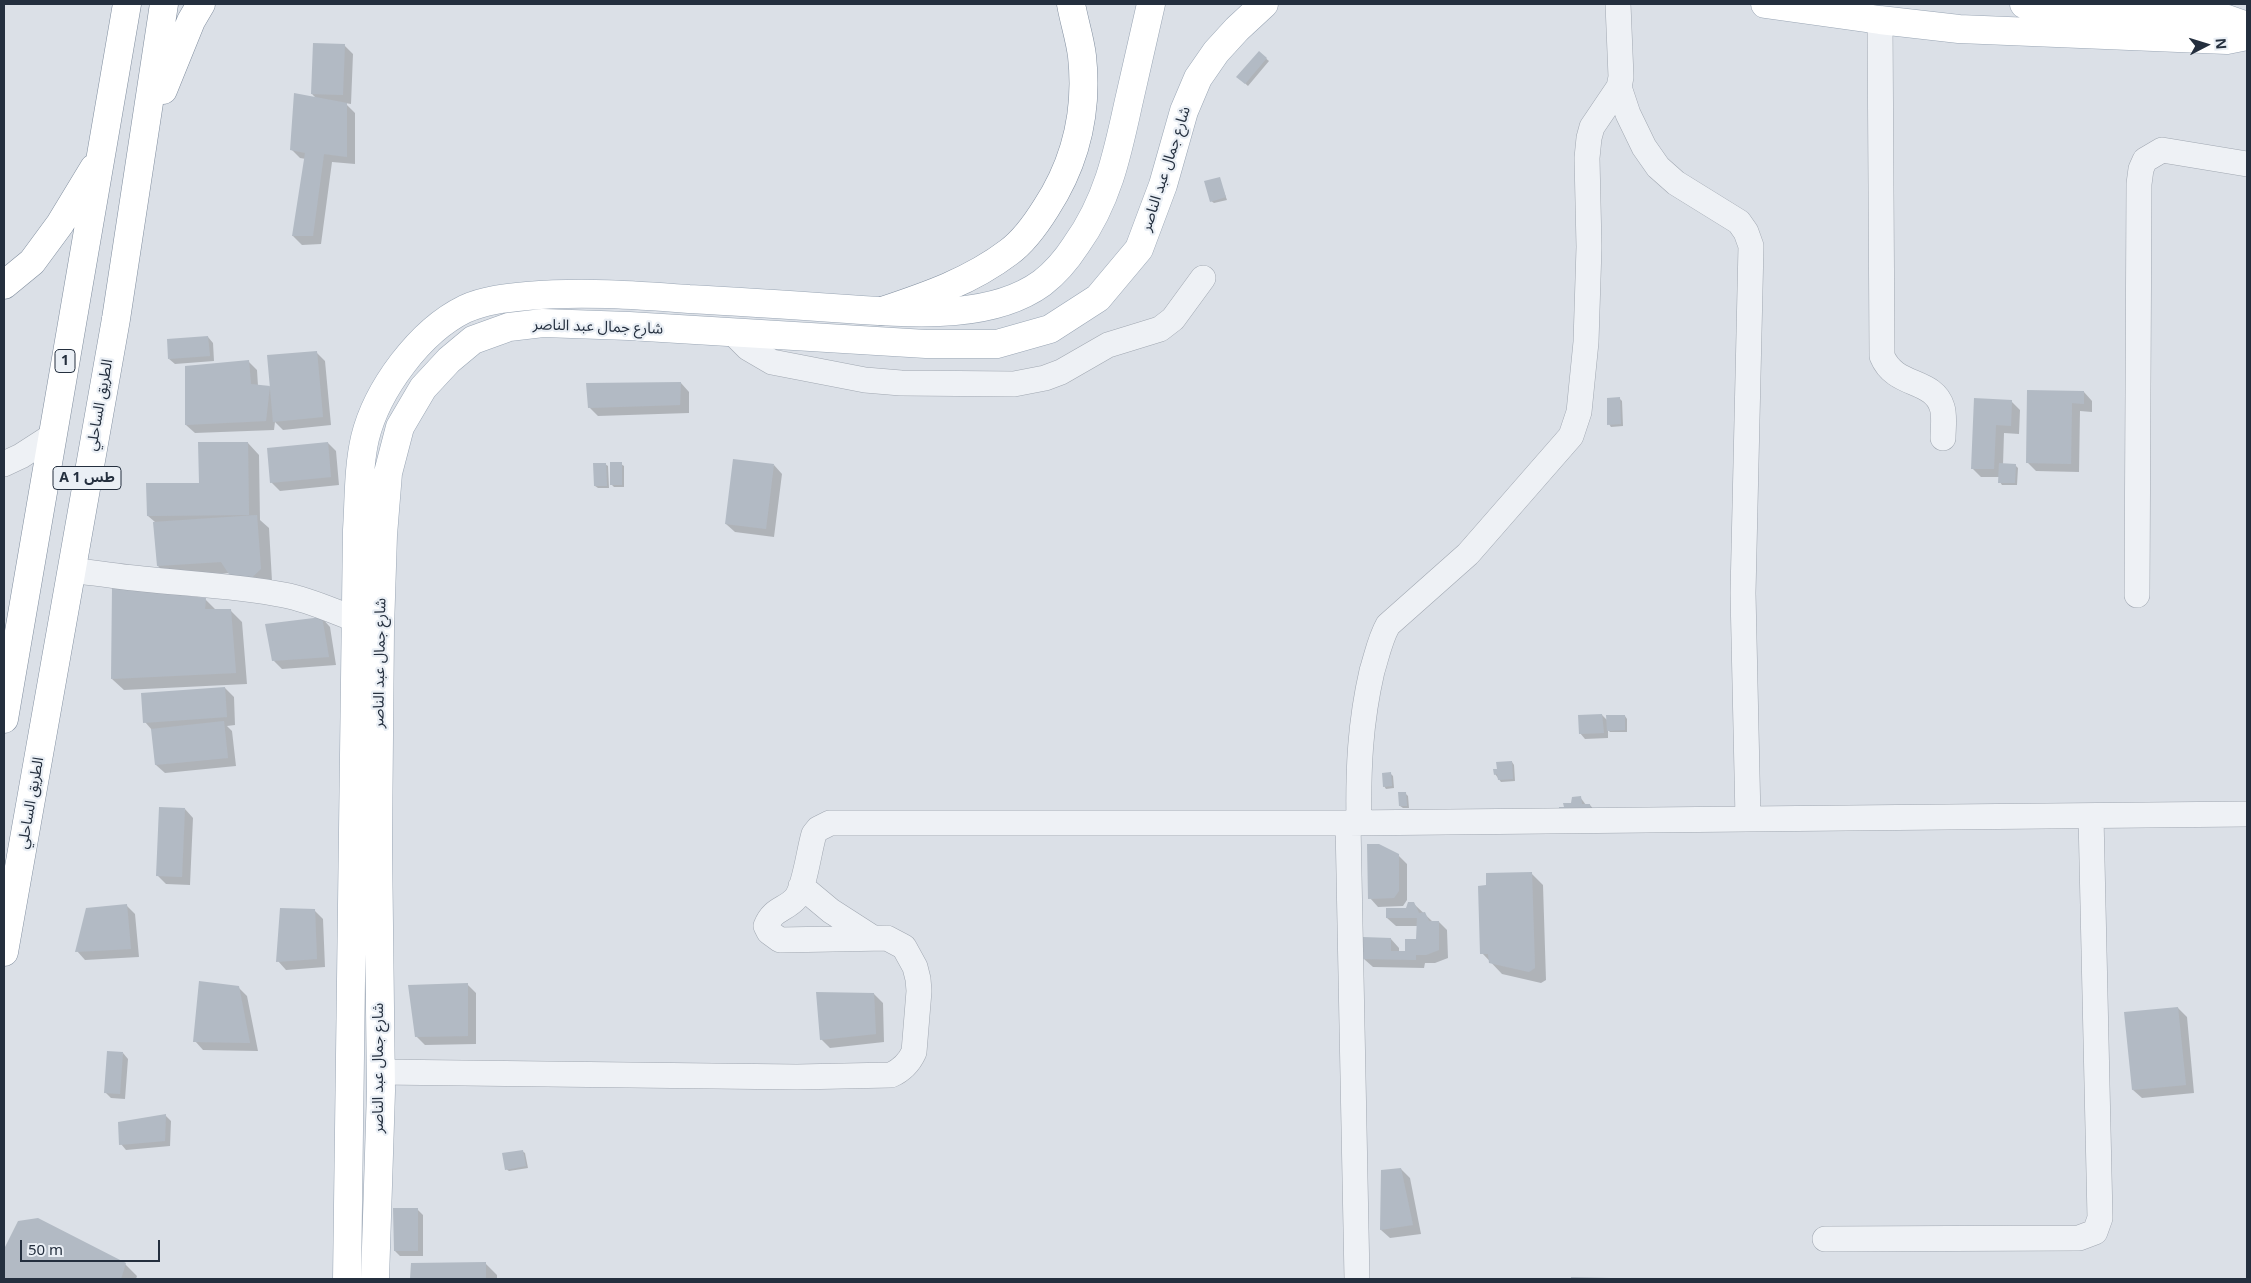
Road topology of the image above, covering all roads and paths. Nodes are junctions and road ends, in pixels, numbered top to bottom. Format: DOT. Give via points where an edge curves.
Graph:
graph roads {
  1 [pos="127,4"];
  2 [pos="164,4"];
  3 [pos="201,4"];
  4 [pos="1071,4"];
  5 [pos="1151,4"];
  6 [pos="1264,4"];
  7 [pos="1618,4"];
  8 [pos="1765,4"];
  9 [pos="2024,4"];
  10 [pos="2165,7"];
  11 [pos="1880,20"];
  12 [pos="2247,26"];
  13 [pos="2247,36"];
  14 [pos="1619,87"];
  15 [pos="146,133"];
  16 [pos="102,154"];
  17 [pos="2247,164"];
  18 [pos="1203,278"];
  19 [pos="4,285"];
  20 [pos="882,311"];
  21 [pos="733,333"];
  22 [pos="52,436"];
  23 [pos="1943,438"];
  24 [pos="4,464"];
  25 [pos="71,570"];
  26 [pos="2137,595"];
  27 [pos="367,624"];
  28 [pos="4,719"];
  29 [pos="2247,814"];
  30 [pos="2092,816"];
  31 [pos="1748,819"];
  32 [pos="1353,823"];
  33 [pos="801,886"];
  34 [pos="873,938"];
  35 [pos="4,952"];
  36 [pos="380,1072"];
  37 [pos="1825,1239"];
  38 [pos="348,1279"];
  39 [pos="375,1279"];
  40 [pos="1357,1279"];
  1 -- 16 [label="main road, 1"];
  2 -- 15 [label="main road, الطريق الساحلي / A 1 طس"];
  3 -- 15 [label="main road" via="190,21"];
  4 -- 20 [label="main road" via="1082,55 1084,94 1070,167 1053,198 1028,233 1011,251 989,266 944,290"];
  5 -- 20 [label="main road, شارع جمال عبد الناصر" via="1114,168 1102,203 1065,261 1042,283 985,307 931,312"];
  6 -- 21 [label="main road, شارع جمال عبد الناصر" via="1236,29 1198,78 1139,249 1098,298 1050,329 997,344 926,344"];
  7 -- 14 [label="street"];
  8 -- 11 [label="main road"];
  9 -- 10 [label="main road"];
  10 -- 12 [label="main road"];
  11 -- 13 [label="main road" via="1959,29 2227,40"];
  11 -- 23 [label="street" via="1882,356 1892,372 1934,394 1943,409"];
  14 -- 31 [label="street" via="1644,147 1658,166 1676,183 1739,222 1751,246 1743,594"];
  14 -- 32 [label="street" via="1592,127 1589,138 1589,279 1580,412 1571,436 1468,554 1388,624 1381,637 1366,695"];
  15 -- 25 [label="main road, الطريق الساحلي / A 1 طس"];
  16 -- 19 [label="main road" via="60,224 32,262"];
  16 -- 22 [label="main road, 1"];
  17 -- 26 [label="street" via="2162,150 2145,160 2141,169 2138,184"];
  18 -- 21 [label="street" via="1173,319 1160,329 1108,345 1061,372 1014,384 901,384 864,380 772,362 752,351"];
  20 -- 27 [label="main road, شارع جمال عبد الناصر" via="608,293 496,299 466,308 434,328 405,361 378,404 365,437 357,530"];
  21 -- 27 [label="main road, شارع جمال عبد الناصر" via="543,323 509,327 473,340 423,388 400,426 391,464 383,535"];
  22 -- 24 [label="street"];
  22 -- 28 [label="main road, 1"];
  25 -- 27 [label="street" via="286,595 330,608"];
  25 -- 35 [label="main road, الطريق الساحلي / A 1 طس"];
  27 -- 36 [label="main road, شارع جمال عبد الناصر" via="378,844"];
  27 -- 38 [label="main road, شارع جمال عبد الناصر"];
  29 -- 30 [label="street"];
  30 -- 31 [label="street"];
  30 -- 37 [label="street" via="2100,1218 2095,1232 2080,1238"];
  31 -- 32 [label="street"];
  32 -- 33 [label="street" via="830,823 814,834"];
  32 -- 40 [label="street"];
  33 -- 34 [label="street"];
  33 -- 34 [label="street" via="796,898 768,920 766,926 775,937 786,940"];
  34 -- 36 [label="street" via="893,940 904,947 918,978 914,1052 905,1067 891,1075 797,1077"];
  36 -- 39 [label="main road, شارع جمال عبد الناصر"];
}
